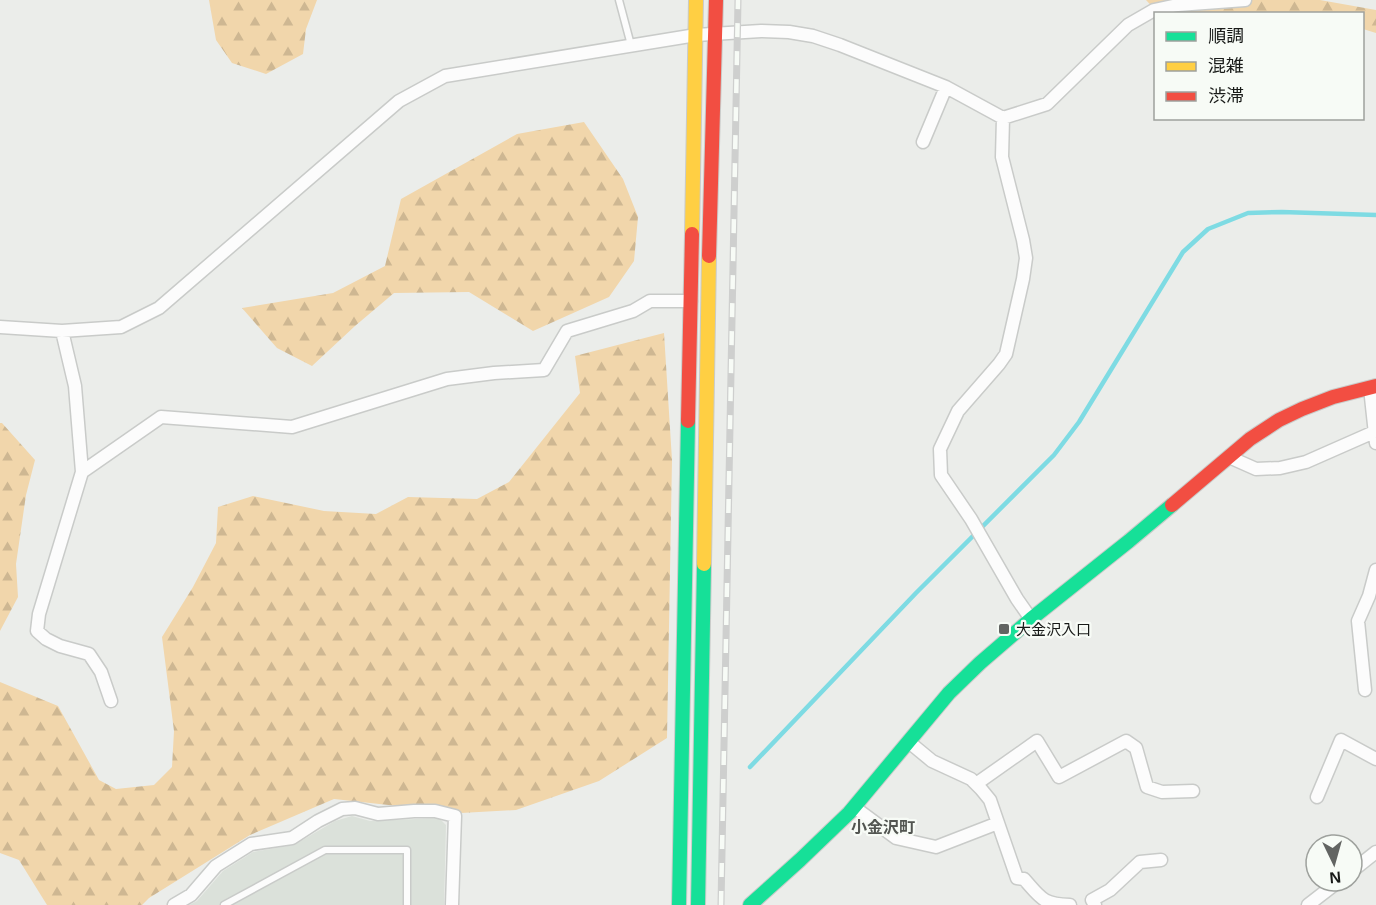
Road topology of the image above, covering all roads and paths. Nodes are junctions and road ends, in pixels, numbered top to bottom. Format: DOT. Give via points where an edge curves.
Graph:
graph roads {
  1 [pos="619,0"];
  2 [pos="696,0"];
  3 [pos="716,0"];
  4 [pos="1245,0"];
  5 [pos="1189,2"];
  6 [pos="716,33"];
  7 [pos="696,35"];
  8 [pos="631,46"];
  9 [pos="946,87"];
  10 [pos="1003,118"];
  11 [pos="923,142"];
  12 [pos="691,301"];
  13 [pos="0,327"];
  14 [pos="62,331"];
  15 [pos="1373,387"];
  16 [pos="1375,438"];
  17 [pos="1229,457"];
  18 [pos="82,472"];
  19 [pos="1376,570"];
  20 [pos="1031,619"];
  21 [pos="1365,690"];
  22 [pos="111,701"];
  23 [pos="909,742"];
  24 [pos="1376,759"];
  25 [pos="976,784"];
  26 [pos="1193,791"];
  27 [pos="1317,797"];
  28 [pos="854,807"];
  29 [pos="998,823"];
  30 [pos="1376,852"];
  31 [pos="1161,860"];
  32 [pos="1364,862"];
  33 [pos="1324,893"];
  34 [pos="1094,902"];
  35 [pos="174,905"];
  36 [pos="224,905"];
  37 [pos="407,905"];
  38 [pos="452,905"];
  39 [pos="679,905"];
  40 [pos="698,905"];
  41 [pos="750,905"];
  42 [pos="1072,905"];
  43 [pos="1308,905"];
  1 -- 8 [label="lane"];
  2 -- 7 [label="street"];
  3 -- 6 [label="street"];
  4 -- 5 [label="street"];
  5 -- 10 [label="street" via="1154,10 1128,25 1047,104"];
  6 -- 7 [label="street"];
  6 -- 9 [label="street" via="761,31 813,36"];
  6 -- 40 [label="street"];
  7 -- 8 [label="street"];
  7 -- 12 [label="street"];
  8 -- 14 [label="street" via="445,76 399,101 159,308 121,327"];
  9 -- 10 [label="street"];
  9 -- 11 [label="street"];
  10 -- 20 [label="street" via="1002,157 1023,240 1023,279 1006,354 958,411 940,449 941,475"];
  12 -- 18 [label="street" via="650,301 633,311 567,330 544,370 494,372 447,380 292,427 161,417"];
  12 -- 39 [label="street"];
  13 -- 14 [label="street"];
  14 -- 18 [label="street" via="75,386"];
  15 -- 16 [label="street"];
  15 -- 17 [label="street" via="1302,409 1260,433"];
  16 -- 17 [label="street" via="1280,468 1256,469"];
  17 -- 20 [label="street"];
  18 -- 22 [label="street" via="37,631 60,646 89,654 101,672"];
  19 -- 21 [label="street" via="1358,621"];
  20 -- 23 [label="street" via="949,693"];
  23 -- 25 [label="street" via="932,761"];
  23 -- 28 [label="street"];
  24 -- 27 [label="street" via="1341,740"];
  25 -- 26 [label="street" via="1037,741 1059,777 1126,741 1136,748 1147,787 1162,792"];
  25 -- 29 [label="street" via="990,800"];
  28 -- 29 [label="street" via="896,838 936,847"];
  28 -- 41 [label="street"];
  29 -- 42 [label="street" via="1017,878 1024,879 1040,898"];
  30 -- 32 [label="street"];
  31 -- 34 [label="street" via="1140,862"];
  33 -- 43 [label="street"];
  34 -- 42 [label="street"];
  35 -- 38 [label="street" via="191,895 216,866 251,844 292,838 342,809 356,808 378,814 435,811 455,816"];
  36 -- 37 [label="lane" via="325,850 407,850"];
}
